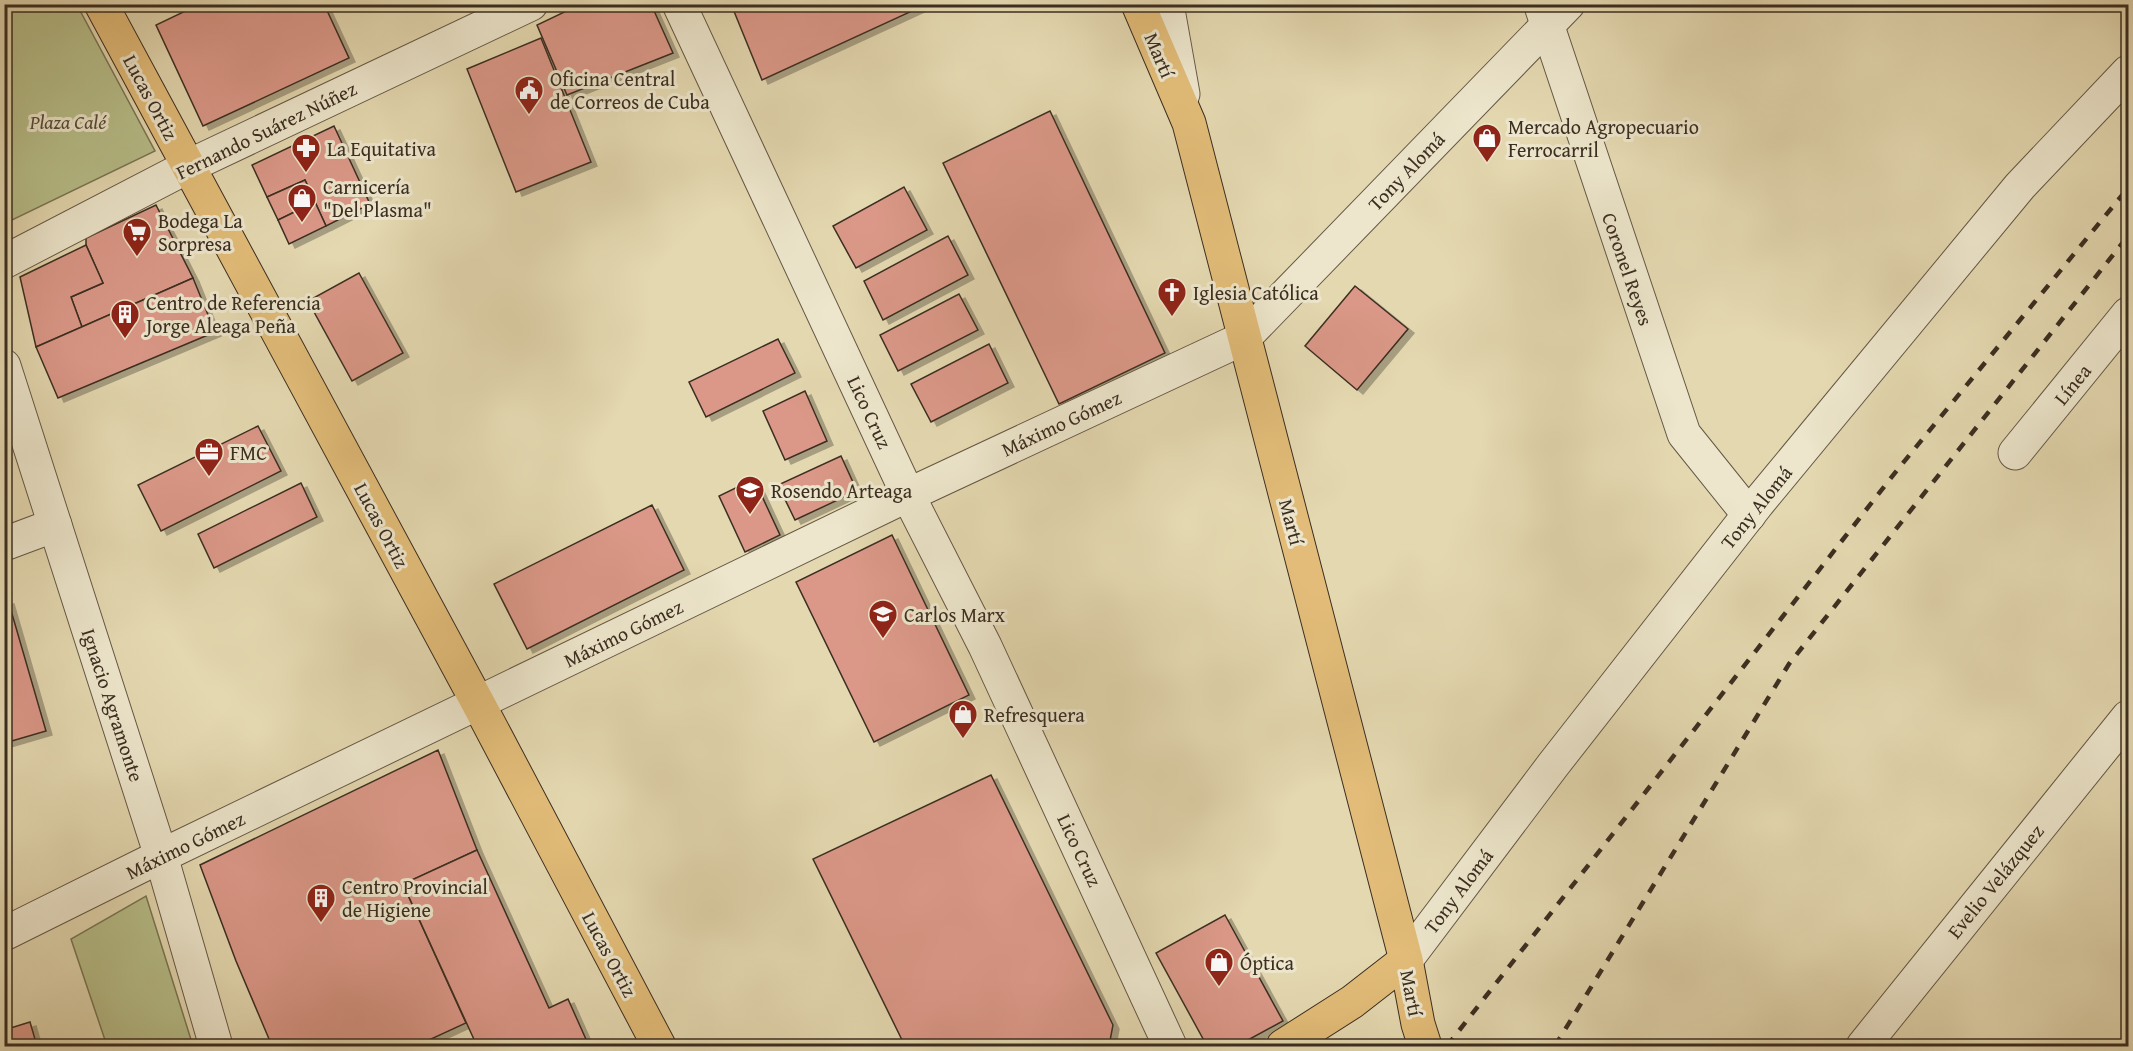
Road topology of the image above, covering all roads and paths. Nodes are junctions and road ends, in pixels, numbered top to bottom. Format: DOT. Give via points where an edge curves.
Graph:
graph roads {
  1 [pos="101,4"];
  2 [pos="531,4"];
  3 [pos="679,4"];
  4 [pos="1138,4"];
  5 [pos="1167,4"];
  6 [pos="1552,12"];
  7 [pos="2128,72"];
  8 [pos="1189,123"];
  9 [pos="189,166"];
  10 [pos="4,262"];
  11 [pos="2128,314"];
  12 [pos="1244,338"];
  13 [pos="4,366"];
  14 [pos="2015,453"];
  15 [pos="908,495"];
  16 [pos="1749,515"];
  17 [pos="55,525"];
  18 [pos="4,544"];
  19 [pos="478,703"];
  20 [pos="2128,717"];
  21 [pos="161,856"];
  22 [pos="4,934"];
  23 [pos="1406,960"];
  24 [pos="216,1047"];
  25 [pos="659,1047"];
  26 [pos="1170,1047"];
  27 [pos="1283,1047"];
  28 [pos="1425,1047"];
  29 [pos="1863,1047"];
  1 -- 9 [label="main road, Lucas Ortiz"];
  2 -- 9 [label="street, Fernando Suárez Núñez"];
  3 -- 15 [label="street, Lico Cruz"];
  4 -- 8 [label="main road, Martí"];
  5 -- 8 [label="street"];
  6 -- 12 [label="street, Tony Alomá"];
  6 -- 16 [label="street, Coronel Reyes" via="1684,434"];
  7 -- 16 [label="street, Tony Alomá" via="2020,186"];
  8 -- 12 [label="main road, Martí"];
  9 -- 10 [label="street, Fernando Suárez Núñez"];
  9 -- 19 [label="main road, Lucas Ortiz"];
  11 -- 14 [label="street, Línea"];
  12 -- 15 [label="street, Máximo Gómez"];
  12 -- 23 [label="main road, Martí"];
  13 -- 17 [label="street, Ignacio Agramonte"];
  15 -- 19 [label="street, Máximo Gómez"];
  15 -- 26 [label="street, Lico Cruz" via="985,646"];
  16 -- 23 [label="street, Tony Alomá"];
  17 -- 18 [label="street"];
  17 -- 21 [label="street, Ignacio Agramonte"];
  19 -- 21 [label="street, Máximo Gómez"];
  19 -- 25 [label="main road, Lucas Ortiz"];
  20 -- 29 [label="street, Evelio Velázquez"];
  21 -- 22 [label="street, Máximo Gómez"];
  21 -- 24 [label="street, Ignacio Agramonte"];
  23 -- 27 [label="main road" via="1352,1002"];
  23 -- 28 [label="main road, Martí"];
}
